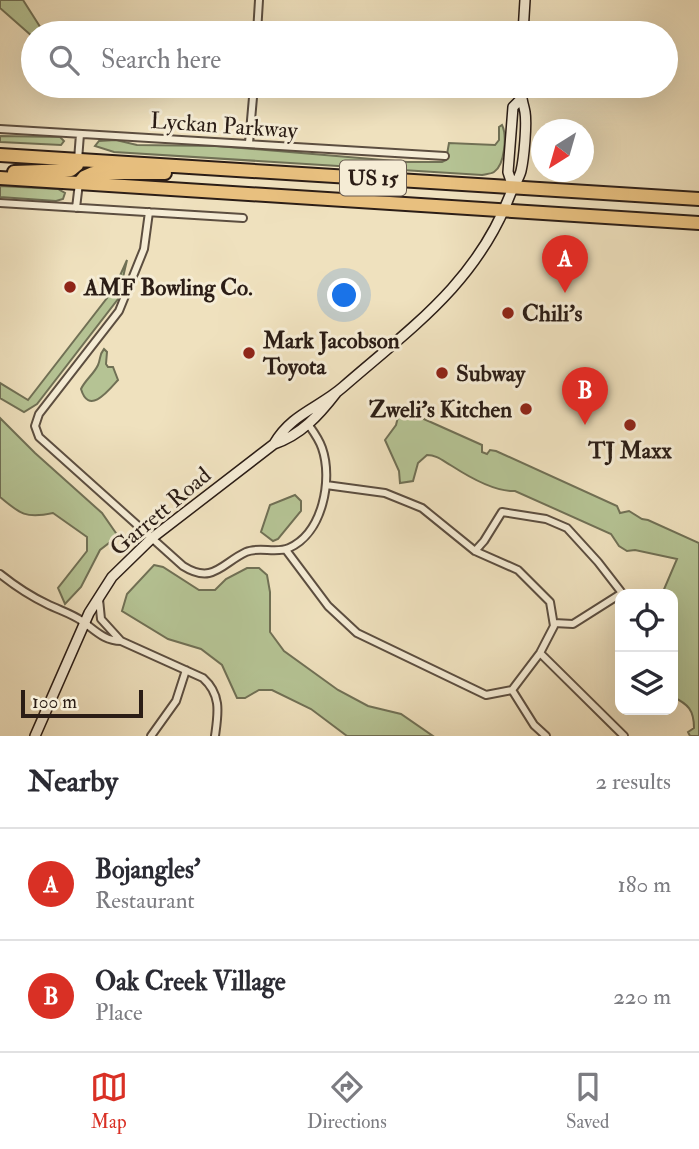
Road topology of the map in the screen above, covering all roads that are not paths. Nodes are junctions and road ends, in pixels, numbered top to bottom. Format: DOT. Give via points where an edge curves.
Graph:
graph roads {
  1 [pos="259,0"];
  2 [pos="525,0"];
  3 [pos="258,21"];
  4 [pos="524,21"];
  5 [pos="253,98"];
  6 [pos="520,98"];
  7 [pos="0,129"];
  8 [pos="80,134"];
  9 [pos="249,143"];
  10 [pos="0,155"];
  11 [pos="445,156"];
  12 [pos="78,160"];
  13 [pos="232,169"];
  14 [pos="0,175"];
  15 [pos="79,183"];
  16 [pos="513,187"];
  17 [pos="699,199"];
  18 [pos="0,203"];
  19 [pos="76,208"];
  20 [pos="504,211"];
  21 [pos="149,212"];
  22 [pos="243,218"];
  23 [pos="699,223"];
  24 [pos="336,393"];
  25 [pos="308,424"];
  26 [pos="274,444"];
  27 [pos="326,485"];
  28 [pos="152,538"];
  29 [pos="286,550"];
  30 [pos="475,551"];
  31 [pos="0,574"];
  32 [pos="99,596"];
  33 [pos="84,622"];
  34 [pos="554,623"];
  35 [pos="121,641"];
  36 [pos="540,653"];
  37 [pos="186,670"];
  38 [pos="512,690"];
  39 [pos="35,736"];
  40 [pos="152,736"];
  41 [pos="215,736"];
  42 [pos="546,736"];
  43 [pos="624,736"];
  1 -- 3 [label="street"];
  2 -- 4 [label="street"];
  5 -- 9 [label="street"];
  6 -- 16 [label="street, Garrett Road" via="513,107 509,172"];
  7 -- 8 [label="street, Lyckan Parkway"];
  8 -- 9 [label="street, Lyckan Parkway"];
  8 -- 12 [label="street"];
  9 -- 11 [label="street, Lyckan Parkway"];
  10 -- 12 [label="highway, US 15"];
  12 -- 13 [label="highway, US 15"];
  12 -- 14 [label="highway" via="71,170"];
  13 -- 15 [label="highway" via="93,173"];
  13 -- 16 [label="highway, US 15"];
  14 -- 15 [label="highway, US 15"];
  15 -- 19 [label="street"];
  15 -- 20 [label="highway, US 15"];
  16 -- 17 [label="highway, US 15"];
  16 -- 20 [label="street, Garrett Road"];
  18 -- 19 [label="street"];
  19 -- 21 [label="street"];
  20 -- 23 [label="highway, US 15"];
  20 -- 24 [label="street, Garrett Road" via="480,255 452,291"];
  21 -- 22 [label="street"];
  21 -- 28 [label="street" via="145,248 119,311 39,414 35,426 45,444"];
  24 -- 25 [label="street, Garrett Road"];
  24 -- 26 [label="street, Garrett Road" via="282,429"];
  25 -- 26 [label="street, Garrett Road"];
  25 -- 27 [label="street" via="322,448"];
  26 -- 28 [label="street, Garrett Road"];
  27 -- 29 [label="street" via="310,529"];
  27 -- 30 [label="street" via="385,493 422,508"];
  28 -- 29 [label="street" via="183,566 200,573 217,571 248,551"];
  28 -- 32 [label="street, Garrett Road"];
  29 -- 38 [label="street" via="328,606 357,633 486,695"];
  30 -- 34 [label="street" via="518,570 550,602"];
  30 -- 34 [label="street" via="502,512 546,519 567,528 622,593 573,624"];
  31 -- 33 [label="street" via="29,595"];
  32 -- 33 [label="street, Garrett Road"];
  32 -- 35 [label="street" via="101,620"];
  33 -- 35 [label="street" via="91,631"];
  33 -- 39 [label="street, Garrett Road"];
  34 -- 36 [label="street"];
  35 -- 37 [label="street"];
  36 -- 38 [label="street"];
  36 -- 43 [label="street"];
  37 -- 40 [label="street" via="176,701"];
  37 -- 41 [label="street" via="203,678 215,693"];
  38 -- 42 [label="street"];
}
